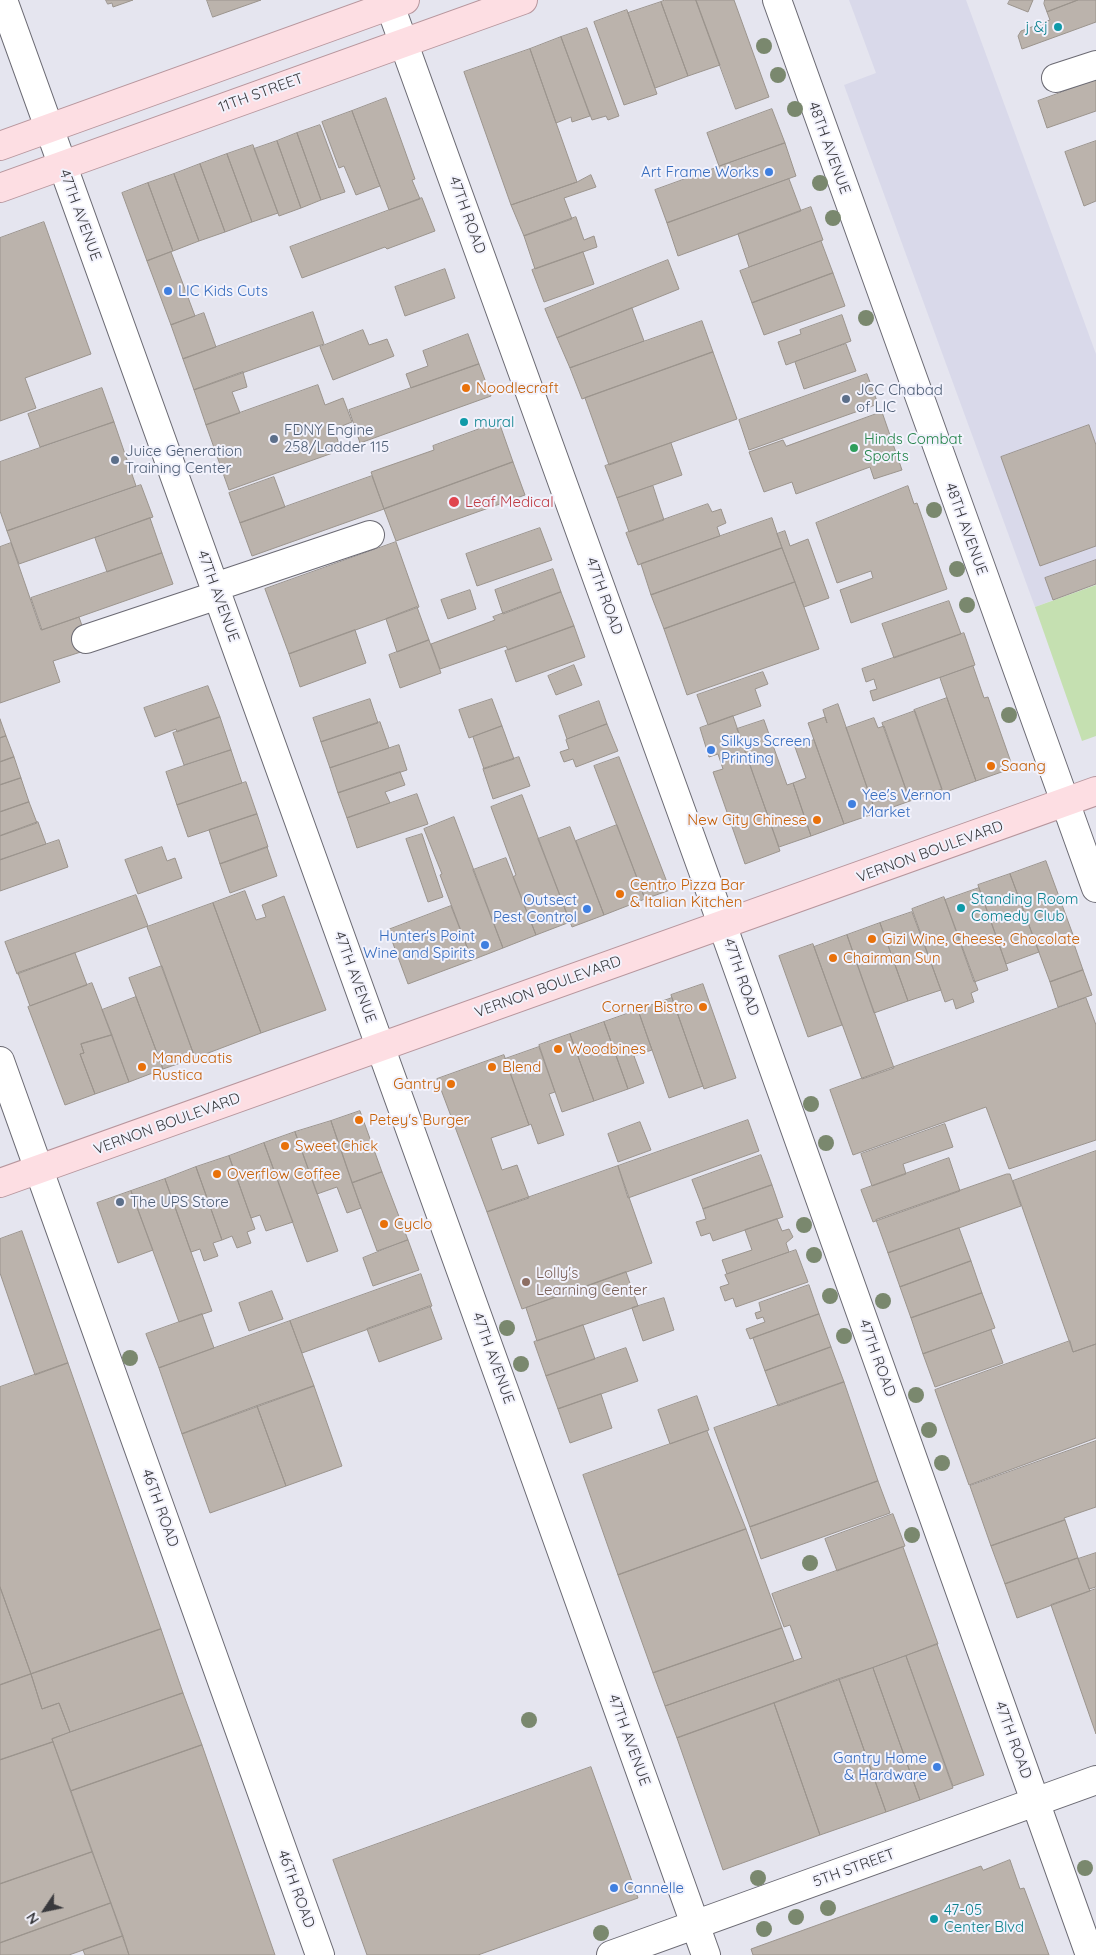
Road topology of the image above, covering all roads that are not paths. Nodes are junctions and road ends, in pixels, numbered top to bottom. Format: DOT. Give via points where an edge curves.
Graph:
graph roads {
  1 [pos="3,0"];
  2 [pos="523,0"];
  3 [pos="777,0"];
  4 [pos="394,2"];
  5 [pos="403,42"];
  6 [pos="1096,66"];
  7 [pos="1056,78"];
  8 [pos="48,128"];
  9 [pos="0,146"];
  10 [pos="62,165"];
  11 [pos="0,188"];
  12 [pos="370,535"];
  13 [pos="216,591"];
  14 [pos="86,639"];
  15 [pos="1096,791"];
  16 [pos="1064,803"];
  17 [pos="1096,888"];
  18 [pos="722,925"];
  19 [pos="380,1048"];
  20 [pos="0,1060"];
  21 [pos="39,1170"];
  22 [pos="0,1184"];
  23 [pos="1096,1780"];
  24 [pos="1035,1802"];
  25 [pos="695,1925"];
  26 [pos="320,1955"];
  27 [pos="611,1955"];
  28 [pos="706,1955"];
  29 [pos="1090,1955"];
  1 -- 8 [label="street, 47TH AVENUE"];
  2 -- 5 [label="main road, 11TH STREET"];
  3 -- 16 [label="street, 48TH AVENUE"];
  4 -- 5 [label="street, 47TH ROAD"];
  4 -- 8 [label="main road"];
  5 -- 10 [label="main road, 11TH STREET"];
  5 -- 18 [label="street, 47TH ROAD"];
  6 -- 7 [label="street"];
  8 -- 9 [label="main road"];
  8 -- 10 [label="street, 47TH AVENUE"];
  10 -- 11 [label="main road, 11TH STREET"];
  10 -- 13 [label="street, 47TH AVENUE"];
  12 -- 13 [label="street"];
  13 -- 14 [label="street"];
  13 -- 19 [label="street, 47TH AVENUE"];
  15 -- 16 [label="main road, VERNON BOULEVARD"];
  16 -- 17 [label="street, 48TH AVENUE"];
  16 -- 18 [label="main road, VERNON BOULEVARD"];
  18 -- 19 [label="main road, VERNON BOULEVARD"];
  18 -- 24 [label="street, 47TH ROAD"];
  19 -- 21 [label="main road, VERNON BOULEVARD"];
  19 -- 25 [label="street, 47TH AVENUE"];
  20 -- 21 [label="street, 46TH ROAD"];
  21 -- 22 [label="main road, VERNON BOULEVARD"];
  21 -- 26 [label="street, 46TH ROAD"];
  23 -- 24 [label="street, 5TH STREET"];
  24 -- 25 [label="street, 5TH STREET"];
  24 -- 29 [label="street, 47TH ROAD"];
  25 -- 27 [label="street, 5TH STREET"];
  25 -- 28 [label="street, 47TH AVENUE"];
}
